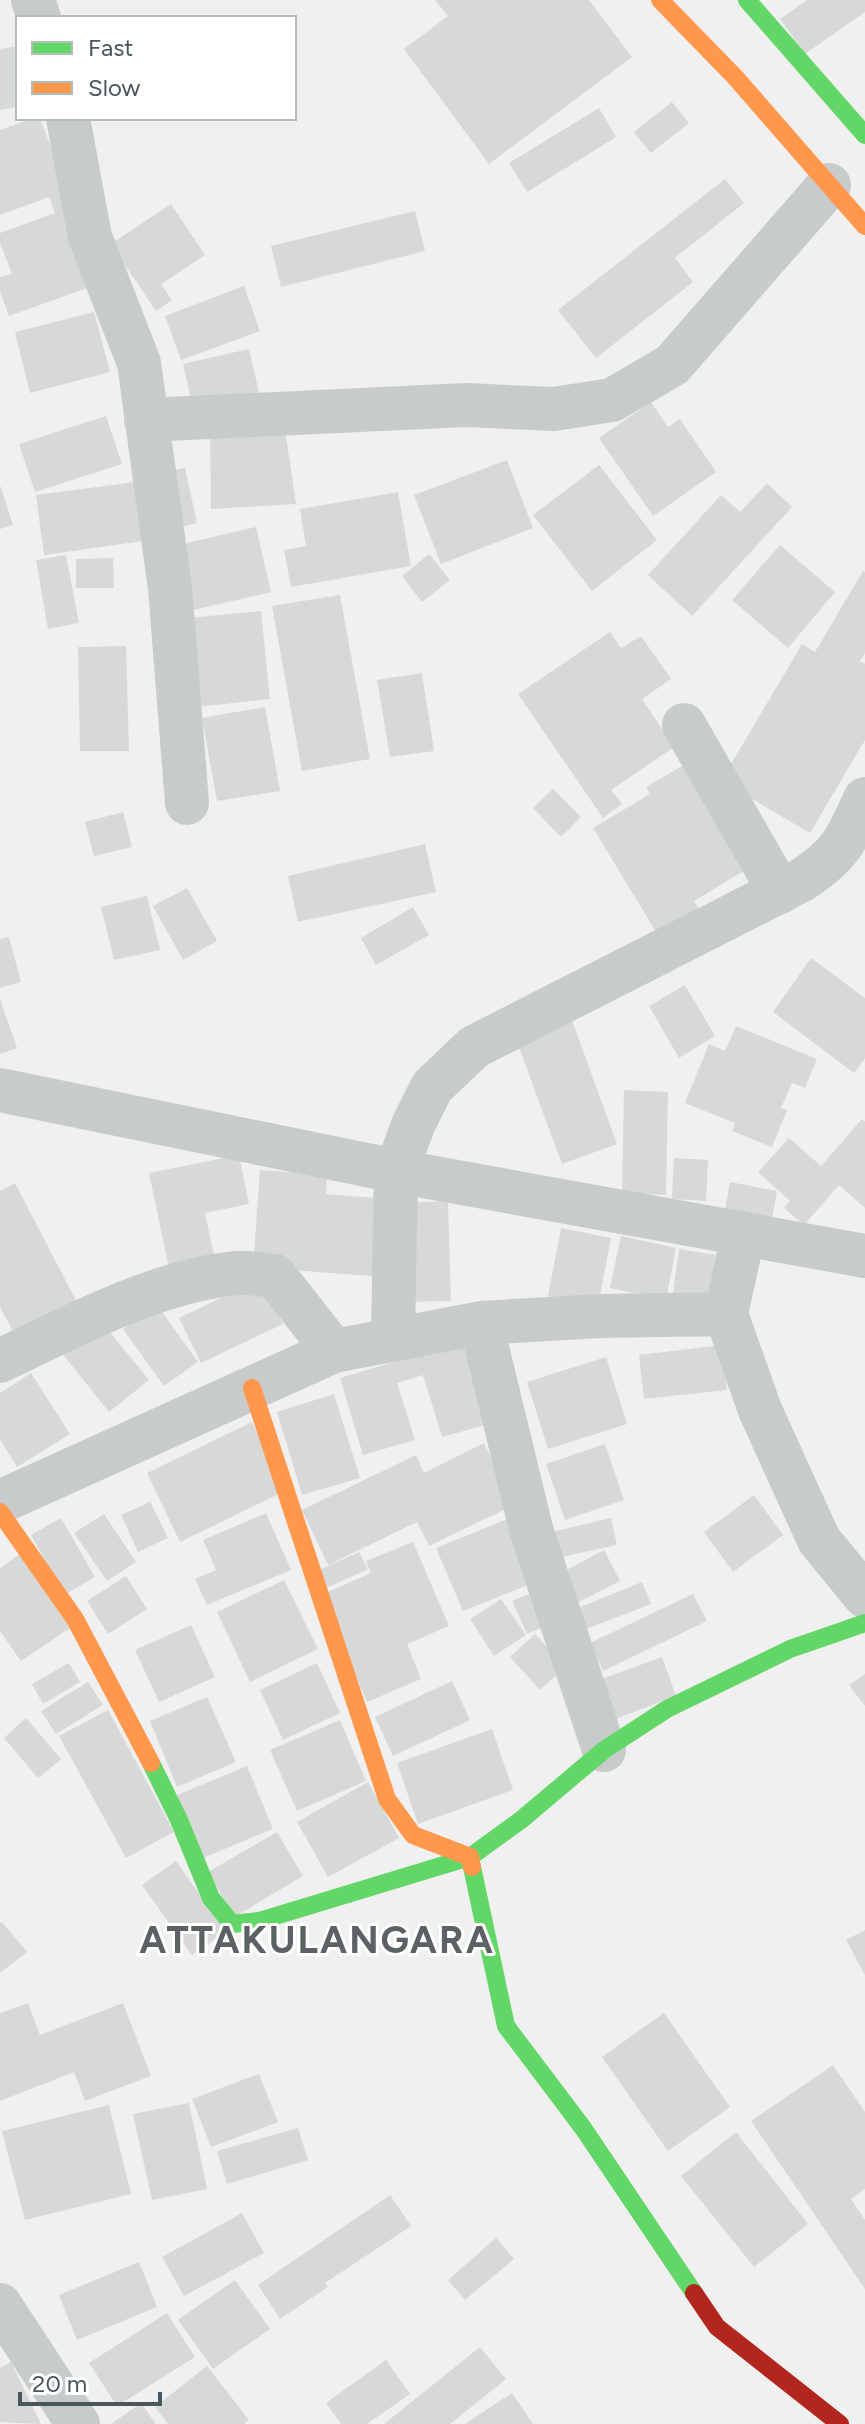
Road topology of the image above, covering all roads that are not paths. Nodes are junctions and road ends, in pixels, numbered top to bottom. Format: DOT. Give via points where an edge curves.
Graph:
graph roads {
  1 [pos="660,0"];
  2 [pos="747,0"];
  3 [pos="68,120"];
  4 [pos="865,135"];
  5 [pos="829,185"];
  6 [pos="865,226"];
  7 [pos="146,420"];
  8 [pos="684,725"];
  9 [pos="865,799"];
  10 [pos="187,803"];
  11 [pos="780,892"];
  12 [pos="0,1090"];
  13 [pos="396,1171"];
  14 [pos="743,1236"];
  15 [pos="865,1256"];
  16 [pos="726,1314"];
  17 [pos="481,1323"];
  18 [pos="393,1338"];
  19 [pos="334,1351"];
  20 [pos="0,1361"];
  21 [pos="252,1388"];
  22 [pos="0,1502"];
  23 [pos="0,1512"];
  24 [pos="865,1596"];
  25 [pos="865,1623"];
  26 [pos="604,1750"];
  27 [pos="470,1857"];
  28 [pos="0,2305"];
  29 [pos="78,2424"];
  30 [pos="840,2424"];
  1 -- 5 [label="street"];
  2 -- 4 [label="street"];
  3 -- 7 [label="street" via="90,237 139,363"];
  5 -- 6 [label="street"];
  5 -- 7 [label="street" via="672,365 612,400 554,409 466,405"];
  7 -- 10 [label="street" via="170,588"];
  8 -- 11 [label="street"];
  9 -- 11 [label="street" via="845,844 828,862"];
  11 -- 13 [label="street" via="474,1047 432,1087"];
  12 -- 13 [label="street"];
  13 -- 14 [label="street"];
  13 -- 18 [label="street"];
  14 -- 15 [label="street"];
  14 -- 16 [label="street"];
  16 -- 17 [label="street"];
  16 -- 24 [label="street" via="760,1410 819,1540"];
  17 -- 18 [label="street"];
  17 -- 26 [label="street" via="531,1529"];
  18 -- 19 [label="street"];
  19 -- 20 [label="street" via="275,1276 240,1273 197,1280 118,1306"];
  19 -- 21 [label="street"];
  21 -- 22 [label="street"];
  21 -- 27 [label="street" via="387,1799 413,1835"];
  23 -- 27 [label="street" via="75,1619 147,1753 211,1898 232,1924 259,1921"];
  25 -- 26 [label="street" via="790,1649 667,1709"];
  26 -- 27 [label="street"];
  27 -- 30 [label="street" via="506,2026 583,2128 717,2327"];
  28 -- 29 [label="street"];
}
